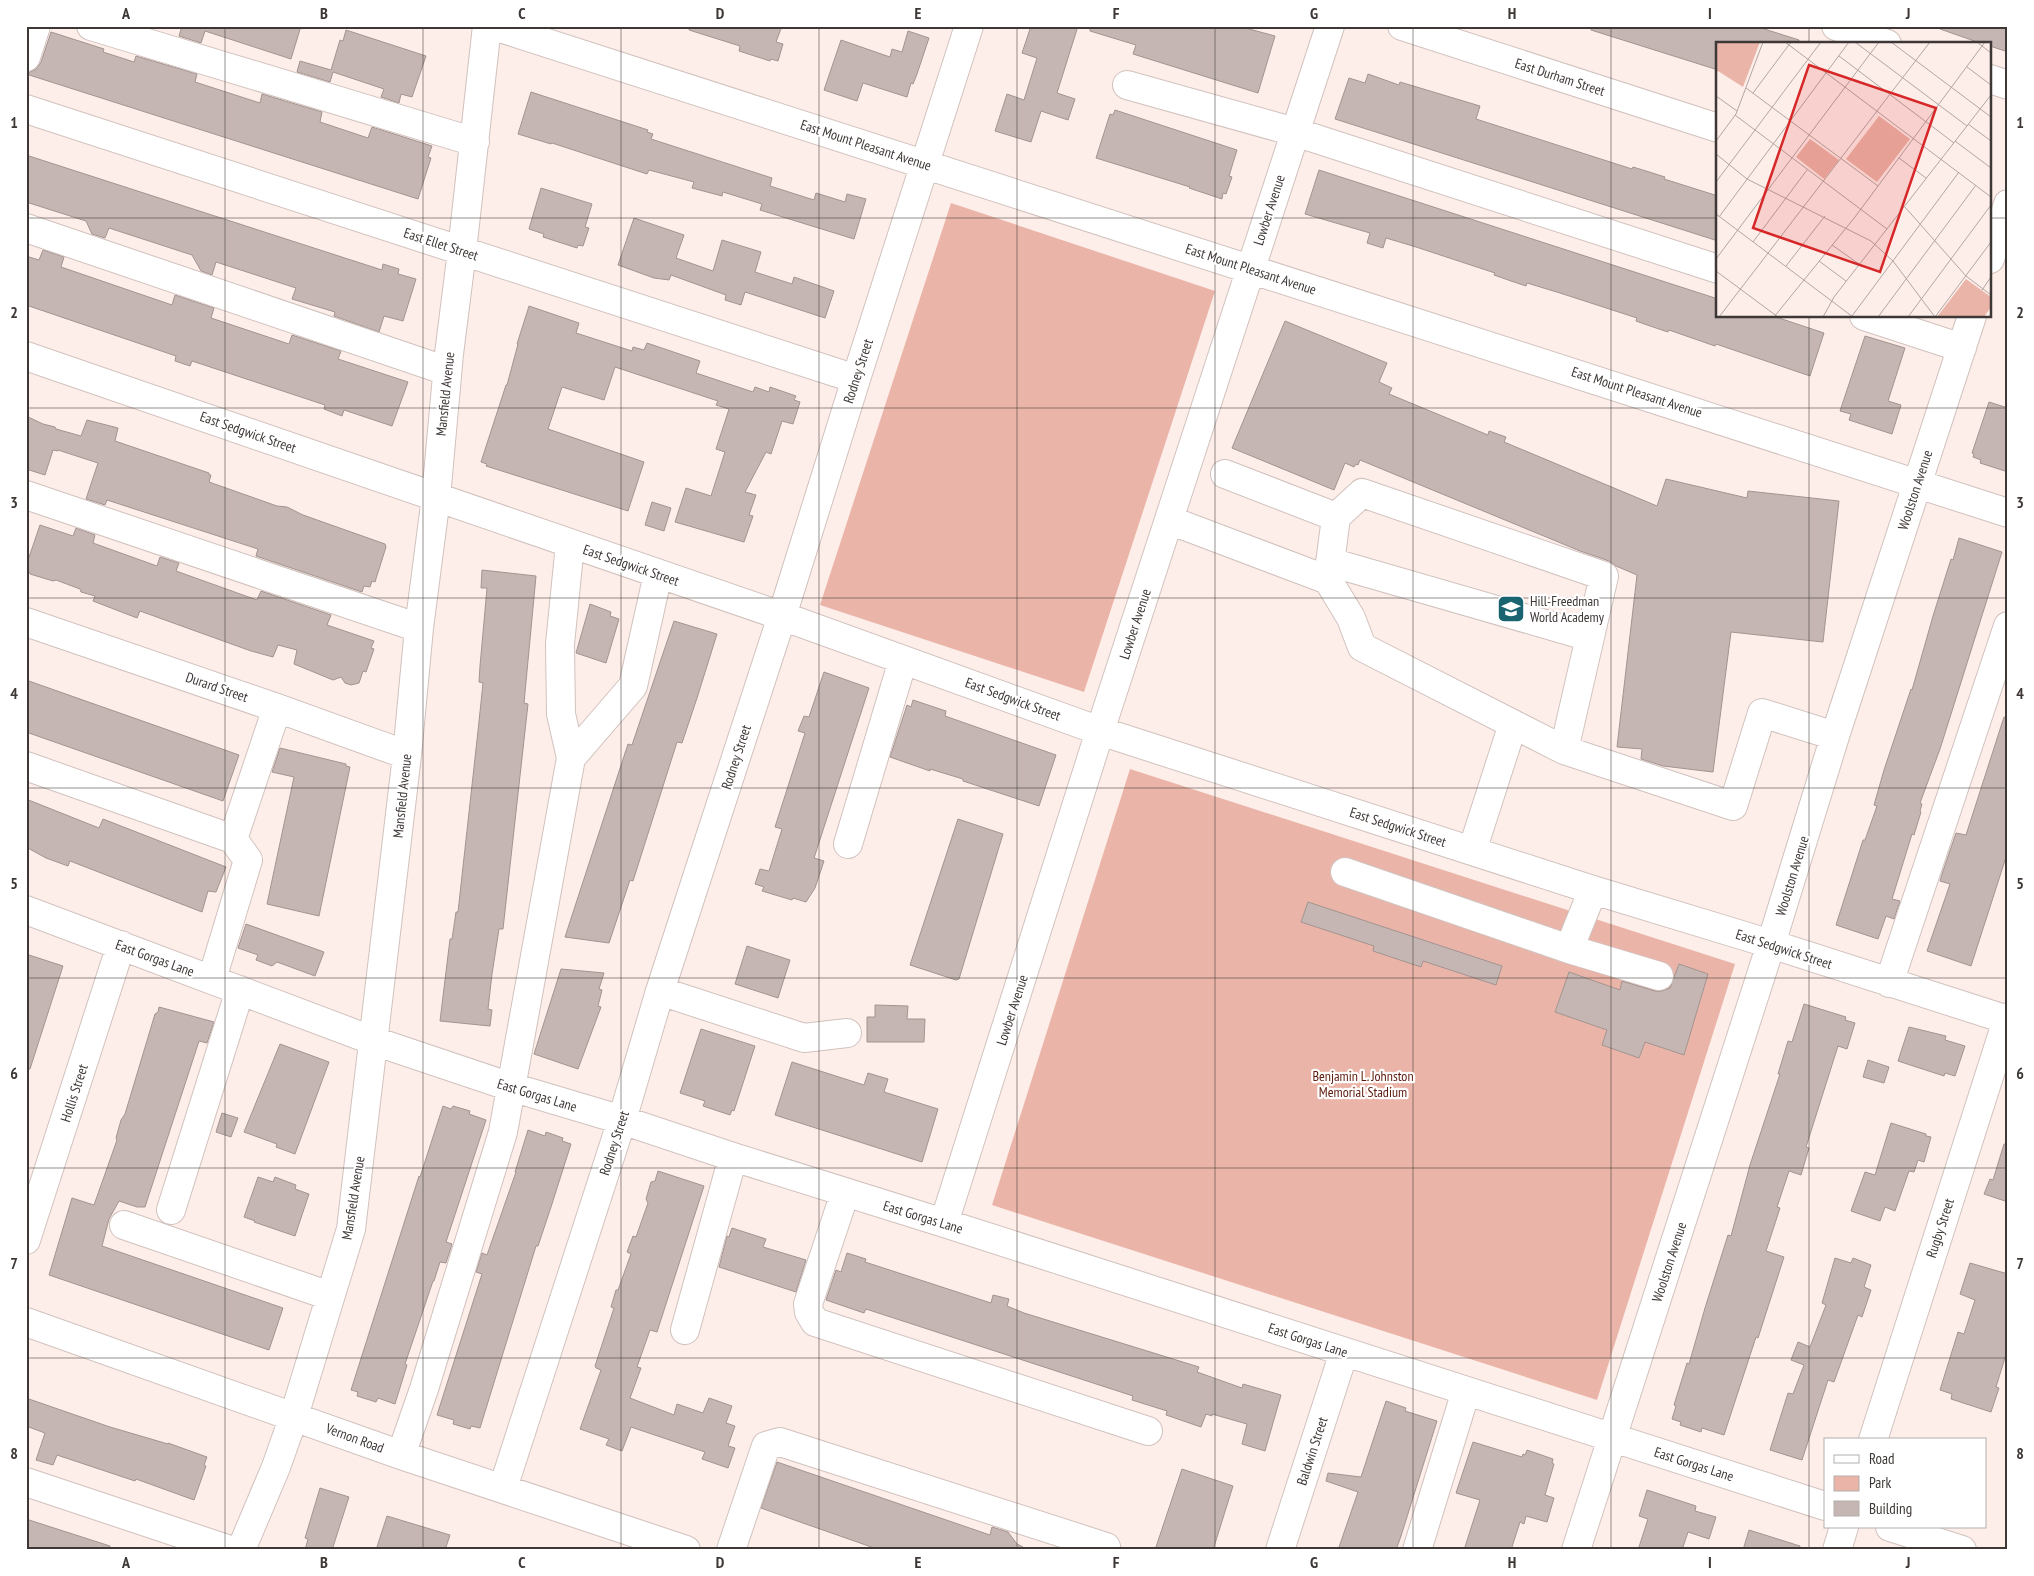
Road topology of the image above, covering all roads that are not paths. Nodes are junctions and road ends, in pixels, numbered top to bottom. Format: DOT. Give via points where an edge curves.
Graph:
graph roads {
  1 [pos="36,26"];
  2 [pos="91,26"];
  3 [pos="487,26"];
  4 [pos="494,26"];
  5 [pos="969,26"];
  6 [pos="1330,26"];
  7 [pos="1402,26"];
  8 [pos="1836,26"];
  9 [pos="1881,42"];
  10 [pos="26,56"];
  11 [pos="1992,80"];
  12 [pos="2008,84"];
  13 [pos="1128,85"];
  14 [pos="26,110"];
  15 [pos="1716,127"];
  16 [pos="1295,132"];
  17 [pos="474,142"];
  18 [pos="926,165"];
  19 [pos="2002,214"];
  20 [pos="26,228"];
  21 [pos="462,251"];
  22 [pos="1992,252"];
  23 [pos="1250,268"];
  24 [pos="1716,268"];
  25 [pos="1870,318"];
  26 [pos="1971,318"];
  27 [pos="1962,348"];
  28 [pos="26,356"];
  29 [pos="447,371"];
  30 [pos="856,379"];
  31 [pos="1225,474"];
  32 [pos="1918,483"];
  33 [pos="26,495"];
  34 [pos="436,498"];
  35 [pos="2008,513"];
  36 [pos="1336,517"];
  37 [pos="1169,520"];
  38 [pos="570,544"];
  39 [pos="1329,571"];
  40 [pos="658,574"];
  41 [pos="782,616"];
  42 [pos="26,622"];
  43 [pos="2008,626"];
  44 [pos="419,628"];
  45 [pos="1590,637"];
  46 [pos="903,660"];
  47 [pos="278,708"];
  48 [pos="1513,724"];
  49 [pos="1100,731"];
  50 [pos="1835,736"];
  51 [pos="1564,750"];
  52 [pos="407,755"];
  53 [pos="571,758"];
  54 [pos="26,766"];
  55 [pos="233,839"];
  56 [pos="848,844"];
  57 [pos="1472,850"];
  58 [pos="1346,872"];
  59 [pos="1593,890"];
  60 [pos="26,910"];
  61 [pos="1771,944"];
  62 [pos="121,945"];
  63 [pos="1568,949"];
  64 [pos="1659,976"];
  65 [pos="212,979"];
  66 [pos="1889,983"];
  67 [pos="240,990"];
  68 [pos="660,991"];
  69 [pos="2007,1019"];
  70 [pos="847,1033"];
  71 [pos="374,1040"];
  72 [pos="511,1088"];
  73 [pos="622,1120"];
  74 [pos="733,1157"];
  75 [pos="846,1193"];
  76 [pos="171,1210"];
  77 [pos="944,1223"];
  78 [pos="124,1225"];
  79 [pos="26,1240"];
  80 [pos="330,1296"];
  81 [pos="26,1322"];
  82 [pos="686,1330"];
  83 [pos="1344,1352"];
  84 [pos="1466,1391"];
  85 [pos="294,1416"];
  86 [pos="1148,1431"];
  87 [pos="1613,1437"];
  88 [pos="1873,1438"];
  89 [pos="401,1455"];
  90 [pos="26,1482"];
  91 [pos="503,1488"];
  92 [pos="1824,1506"];
  93 [pos="1844,1528"];
  94 [pos="1893,1528"];
  95 [pos="1106,1547"];
  96 [pos="230,1550"];
  97 [pos="241,1550"];
  98 [pos="686,1550"];
  99 [pos="731,1550"];
  100 [pos="1280,1550"];
  101 [pos="1418,1550"];
  102 [pos="1576,1550"];
  103 [pos="1837,1550"];
  104 [pos="1962,1550"];
  1 -- 10 [label="street"];
  2 -- 17 [label="street"];
  3 -- 17 [label="street, Mansfield Avenue"];
  4 -- 18 [label="street, East Mount Pleasant Avenue"];
  5 -- 18 [label="street, Rodney Street"];
  6 -- 16 [label="street, Lowber Avenue"];
  7 -- 15 [label="street, East Durham Street"];
  8 -- 9 [label="street"];
  11 -- 12 [label="street"];
  13 -- 16 [label="street"];
  14 -- 21 [label="street, East Ellet Street"];
  16 -- 23 [label="street, Lowber Avenue"];
  16 -- 24 [label="street"];
  17 -- 21 [label="street, Mansfield Avenue"];
  18 -- 23 [label="street, East Mount Pleasant Avenue"];
  18 -- 30 [label="street, Rodney Street"];
  19 -- 22 [label="street"];
  20 -- 29 [label="street"];
  21 -- 29 [label="street, Mansfield Avenue"];
  21 -- 30 [label="street, East Ellet Street"];
  23 -- 32 [label="street, East Mount Pleasant Avenue"];
  23 -- 37 [label="street, Lowber Avenue"];
  25 -- 27 [label="street"];
  26 -- 27 [label="street, Woolston Avenue"];
  27 -- 32 [label="street, Woolston Avenue"];
  28 -- 34 [label="street, East Sedgwick Street"];
  29 -- 34 [label="street, Mansfield Avenue"];
  30 -- 41 [label="street, Rodney Street"];
  31 -- 36 [label="street"];
  32 -- 35 [label="street, East Mount Pleasant Avenue"];
  32 -- 50 [label="street, Woolston Avenue"];
  33 -- 44 [label="street"];
  34 -- 38 [label="street, East Sedgwick Street"];
  34 -- 44 [label="street, Mansfield Avenue"];
  36 -- 39 [label="street"];
  36 -- 45 [label="street" via="1362,493 1604,576"];
  37 -- 39 [label="street"];
  37 -- 49 [label="street, Lowber Avenue"];
  38 -- 40 [label="street, East Sedgwick Street"];
  38 -- 53 [label="street" via="560,644 561,714"];
  39 -- 45 [label="street"];
  39 -- 48 [label="street" via="1362,647"];
  40 -- 41 [label="street, East Sedgwick Street"];
  40 -- 53 [label="street" via="632,686"];
  41 -- 46 [label="street, East Sedgwick Street"];
  41 -- 68 [label="street, Rodney Street"];
  42 -- 47 [label="street, Durard Street"];
  43 -- 66 [label="street"];
  44 -- 52 [label="street, Mansfield Avenue"];
  45 -- 51 [label="street"];
  46 -- 49 [label="street, East Sedgwick Street"];
  46 -- 56 [label="street"];
  47 -- 52 [label="street, Durard Street"];
  47 -- 55 [label="street"];
  48 -- 51 [label="street"];
  48 -- 57 [label="street"];
  49 -- 57 [label="street, East Sedgwick Street"];
  49 -- 77 [label="street, Lowber Avenue"];
  50 -- 51 [label="street" via="1762,713 1733,806"];
  50 -- 61 [label="street, Woolston Avenue"];
  52 -- 71 [label="street, Mansfield Avenue"];
  53 -- 72 [label="street"];
  54 -- 55 [label="street"];
  55 -- 65 [label="street" via="248,860"];
  57 -- 59 [label="street, East Sedgwick Street"];
  58 -- 63 [label="street"];
  59 -- 61 [label="street, East Sedgwick Street"];
  59 -- 63 [label="street"];
  60 -- 62 [label="street, East Gorgas Lane"];
  61 -- 66 [label="street, East Sedgwick Street"];
  61 -- 87 [label="street, Woolston Avenue"];
  62 -- 65 [label="street, East Gorgas Lane"];
  62 -- 79 [label="street, Hollis Street"];
  63 -- 64 [label="street"];
  65 -- 67 [label="street, East Gorgas Lane"];
  66 -- 69 [label="street, East Sedgwick Street"];
  67 -- 71 [label="street, East Gorgas Lane"];
  67 -- 76 [label="street"];
  68 -- 70 [label="street" via="804,1038"];
  68 -- 73 [label="street, Rodney Street"];
  69 -- 88 [label="street, Rugby Street"];
  71 -- 72 [label="street, East Gorgas Lane"];
  71 -- 80 [label="street, Mansfield Avenue" via="351,1229"];
  72 -- 73 [label="street, East Gorgas Lane"];
  72 -- 89 [label="street" via="503,1132"];
  73 -- 74 [label="street, East Gorgas Lane"];
  73 -- 91 [label="street, Rodney Street"];
  74 -- 75 [label="street, East Gorgas Lane"];
  74 -- 82 [label="street"];
  75 -- 77 [label="street, East Gorgas Lane"];
  75 -- 86 [label="street" via="808,1304 816,1322"];
  77 -- 83 [label="street, East Gorgas Lane"];
  78 -- 80 [label="street"];
  80 -- 85 [label="street, Mansfield Avenue"];
  81 -- 85 [label="street, Vernon Road"];
  83 -- 84 [label="street, East Gorgas Lane"];
  83 -- 100 [label="street, Baldwin Street"];
  84 -- 87 [label="street, East Gorgas Lane"];
  84 -- 101 [label="street"];
  85 -- 89 [label="street, Vernon Road"];
  85 -- 97 [label="street, Mansfield Avenue"];
  87 -- 92 [label="street, East Gorgas Lane"];
  87 -- 102 [label="street, Woolston Avenue"];
  89 -- 91 [label="street, Vernon Road"];
  90 -- 96 [label="street"];
  91 -- 98 [label="street, Vernon Road"];
  93 -- 103 [label="street"];
  94 -- 104 [label="street"];
  95 -- 99 [label="street" via="780,1442 766,1446"];
}
